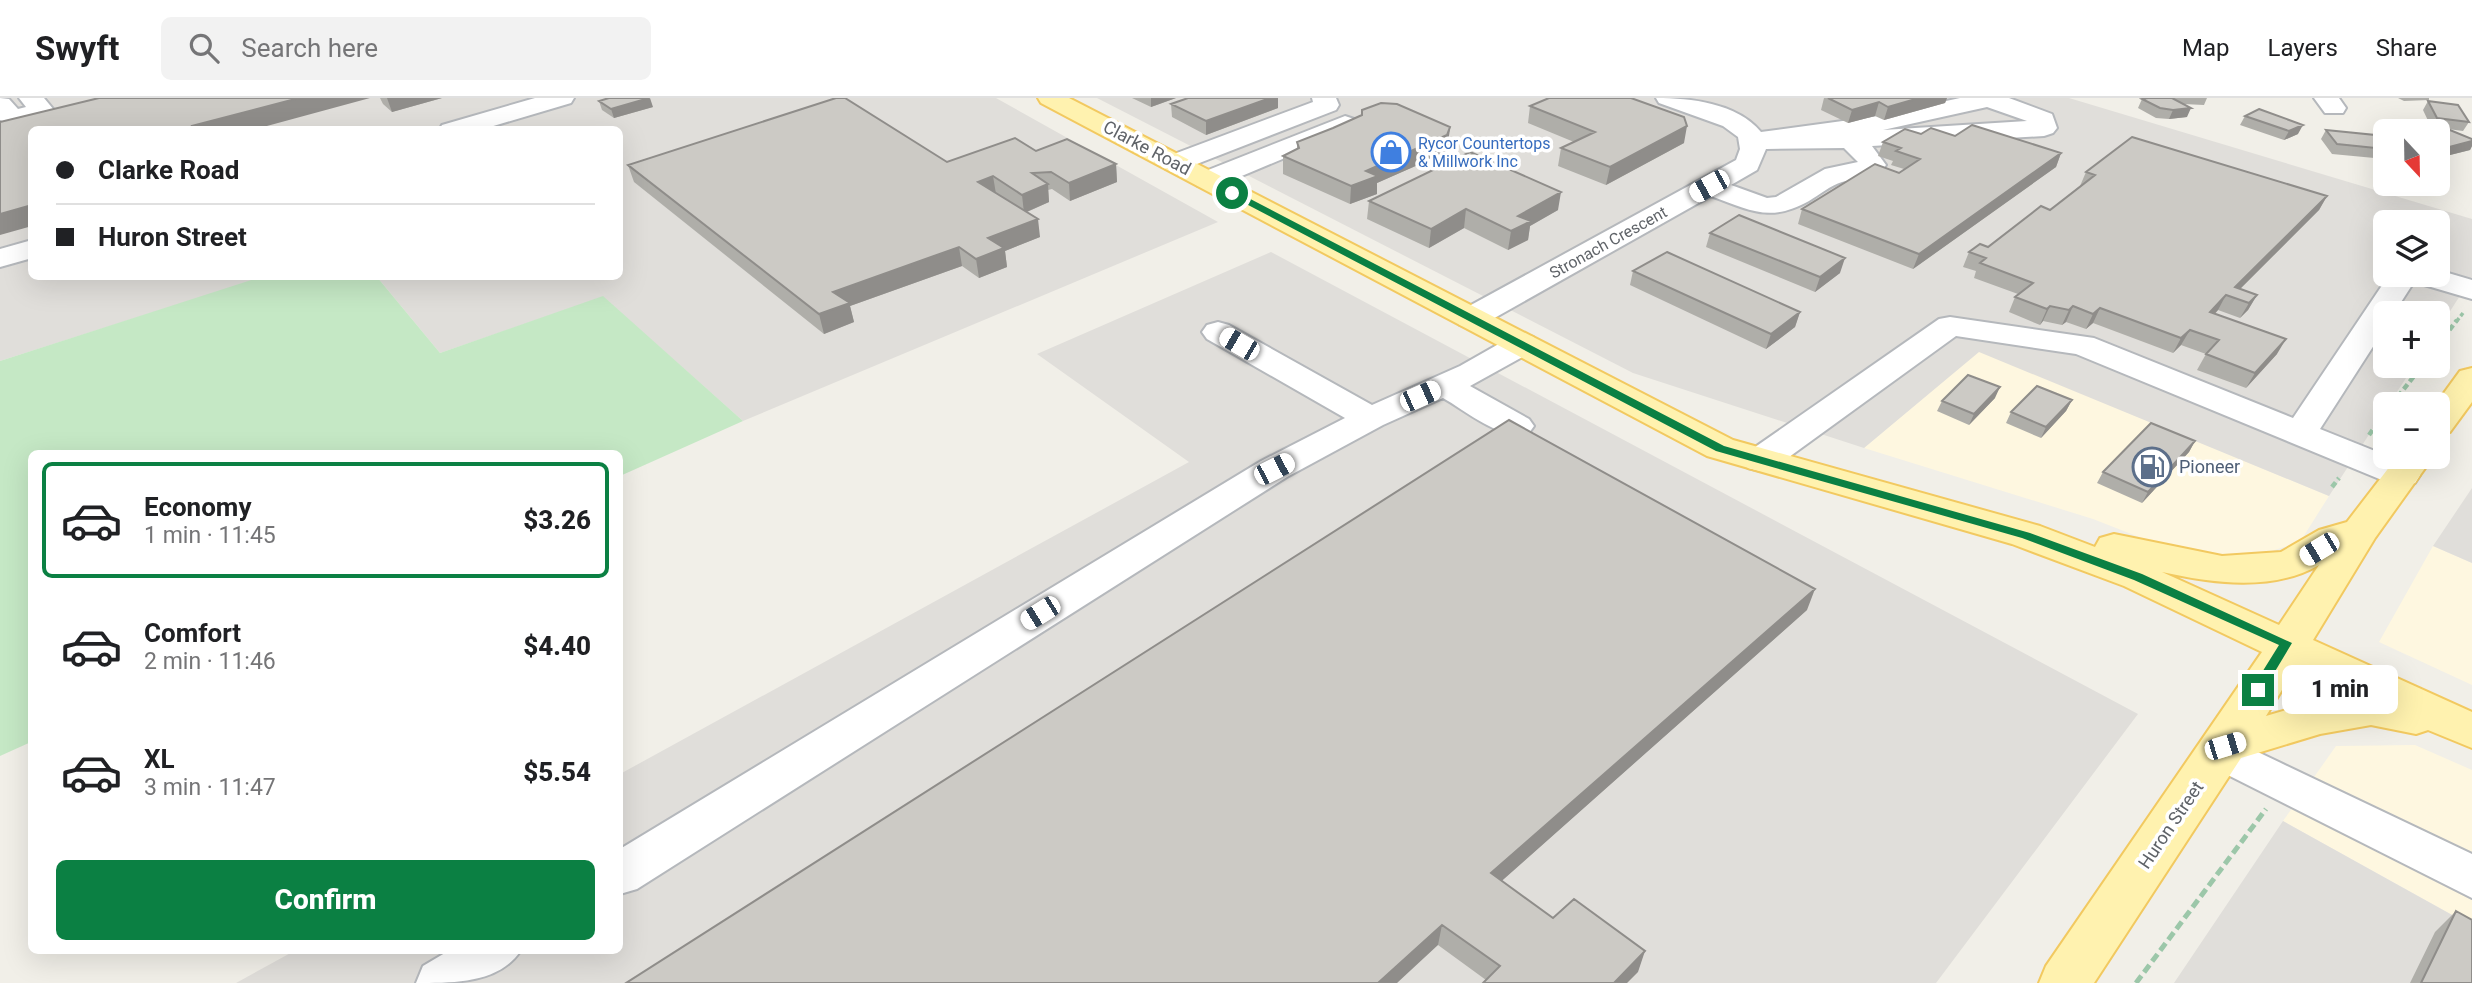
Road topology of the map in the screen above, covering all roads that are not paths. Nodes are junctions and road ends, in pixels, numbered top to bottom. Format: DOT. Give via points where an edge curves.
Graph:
graph roads {
  1 [pos="31,98"];
  2 [pos="562,98"];
  3 [pos="1050,98"];
  4 [pos="1324,98"];
  5 [pos="1668,98"];
  6 [pos="4,114"];
  7 [pos="1366,115"];
  8 [pos="464,126"];
  9 [pos="1850,140"];
  10 [pos="1751,141"];
  11 [pos="1175,163"];
  12 [pos="1208,180"];
  13 [pos="1709,186"];
  14 [pos="28,250"];
  15 [pos="0,258"];
  16 [pos="2396,287"];
  17 [pos="2449,287"];
  18 [pos="2471,297"];
  19 [pos="1471,318"];
  20 [pos="1217,332"];
  21 [pos="1521,345"];
  22 [pos="2472,378"];
  23 [pos="1444,385"];
  24 [pos="2450,408"];
  25 [pos="1371,418"];
  26 [pos="1517,426"];
  27 [pos="2300,433"];
  28 [pos="2373,455"];
  29 [pos="1761,460"];
  30 [pos="2407,469"];
  31 [pos="2360,531"];
  32 [pos="2026,535"];
  33 [pos="2286,643"];
  34 [pos="2472,732"];
  35 [pos="2223,748"];
  36 [pos="623,872"];
  37 [pos="2472,877"];
  38 [pos="489,954"];
  39 [pos="442,983"];
  40 [pos="2065,983"];
  1 -- 6 [label="street" via="42,110"];
  2 -- 8 [label="street"];
  3 -- 11 [label="main road, Clarke Road"];
  4 -- 11 [label="street" via="1326,105"];
  5 -- 10 [label="street" via="1732,121 1750,134"];
  7 -- 12 [label="street"];
  9 -- 10 [label="street"];
  9 -- 10 [label="street" via="2044,128 2043,119 1989,99 1872,125"];
  9 -- 13 [label="street" via="1870,157 1873,166 1834,175 1782,205 1765,206"];
  10 -- 13 [label="street, Stronach Crescent" via="1748,164"];
  11 -- 12 [label="main road, Clarke Road"];
  12 -- 19 [label="main road, Clarke Road"];
  13 -- 19 [label="street, Stronach Crescent"];
  14 -- 15 [label="street"];
  16 -- 27 [label="street"];
  17 -- 18 [label="street"];
  19 -- 21 [label="main road, Clarke Road"];
  20 -- 25 [label="street"];
  21 -- 23 [label="street"];
  21 -- 29 [label="main road, Clarke Road" via="1720,448"];
  22 -- 24 [label="main road"];
  23 -- 25 [label="street"];
  23 -- 26 [label="street"];
  25 -- 36 [label="street" via="1274,469"];
  27 -- 28 [label="street"];
  27 -- 29 [label="street" via="2083,345 1950,326"];
  29 -- 32 [label="main road, Clarke Road"];
  30 -- 31 [label="main road, Huron Street"];
  31 -- 32 [label="main road" via="2328,541 2284,565 2230,569 2189,565 2091,541"];
  31 -- 33 [label="main road, Huron Street"];
  32 -- 33 [label="main road, Clarke Road" via="2138,577"];
  33 -- 34 [label="main road, Clarke Road"];
  33 -- 35 [label="main road, Huron Street"];
  34 -- 35 [label="main road" via="2371,709 2320,717"];
  35 -- 37 [label="street"];
  35 -- 40 [label="main road, Huron Street"];
  38 -- 39 [label="street"];
}
